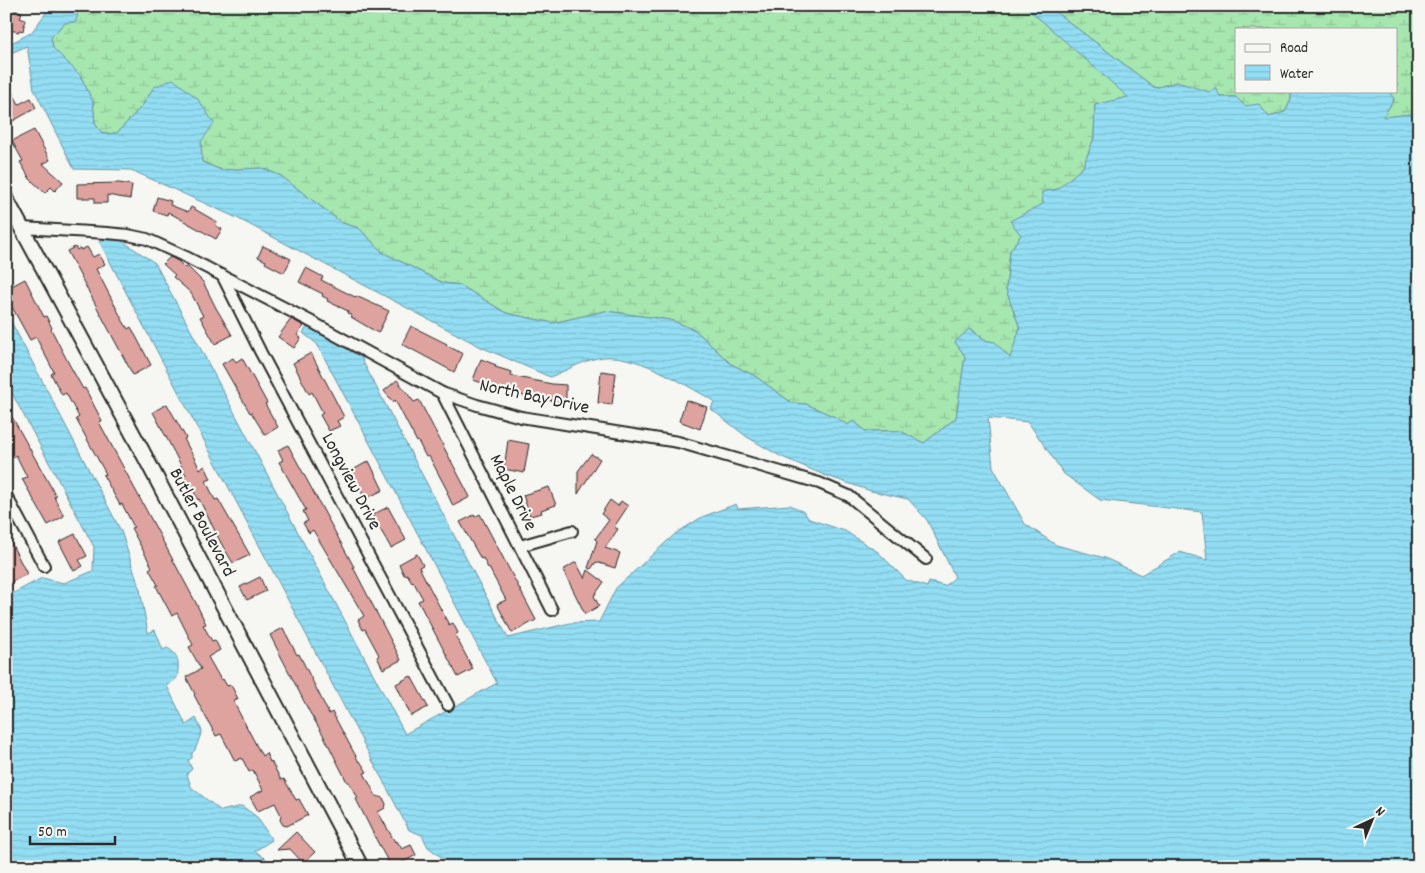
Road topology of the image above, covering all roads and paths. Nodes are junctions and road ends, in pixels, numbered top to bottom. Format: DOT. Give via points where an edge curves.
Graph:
graph roads {
  1 [pos="6,199"];
  2 [pos="22,228"];
  3 [pos="222,275"];
  4 [pos="442,393"];
  5 [pos="6,495"];
  6 [pos="572,531"];
  7 [pos="520,546"];
  8 [pos="926,559"];
  9 [pos="44,566"];
  10 [pos="552,610"];
  11 [pos="448,705"];
  12 [pos="265,858"];
  13 [pos="252,867"];
  14 [pos="361,867"];
  1 -- 2 [label="street, Butler Boulevard"];
  2 -- 3 [label="street, North Bay Drive" via="107,232 138,237"];
  2 -- 14 [label="street, Butler Boulevard"];
  3 -- 4 [label="street, North Bay Drive"];
  3 -- 11 [label="street, Longview Drive"];
  4 -- 7 [label="street, Maple Drive"];
  4 -- 8 [label="street, North Bay Drive" via="521,417 678,442 819,483 849,496"];
  5 -- 9 [label="street"];
  6 -- 7 [label="street"];
  7 -- 10 [label="street, Maple Drive"];
  12 -- 13 [label="path"];
}
